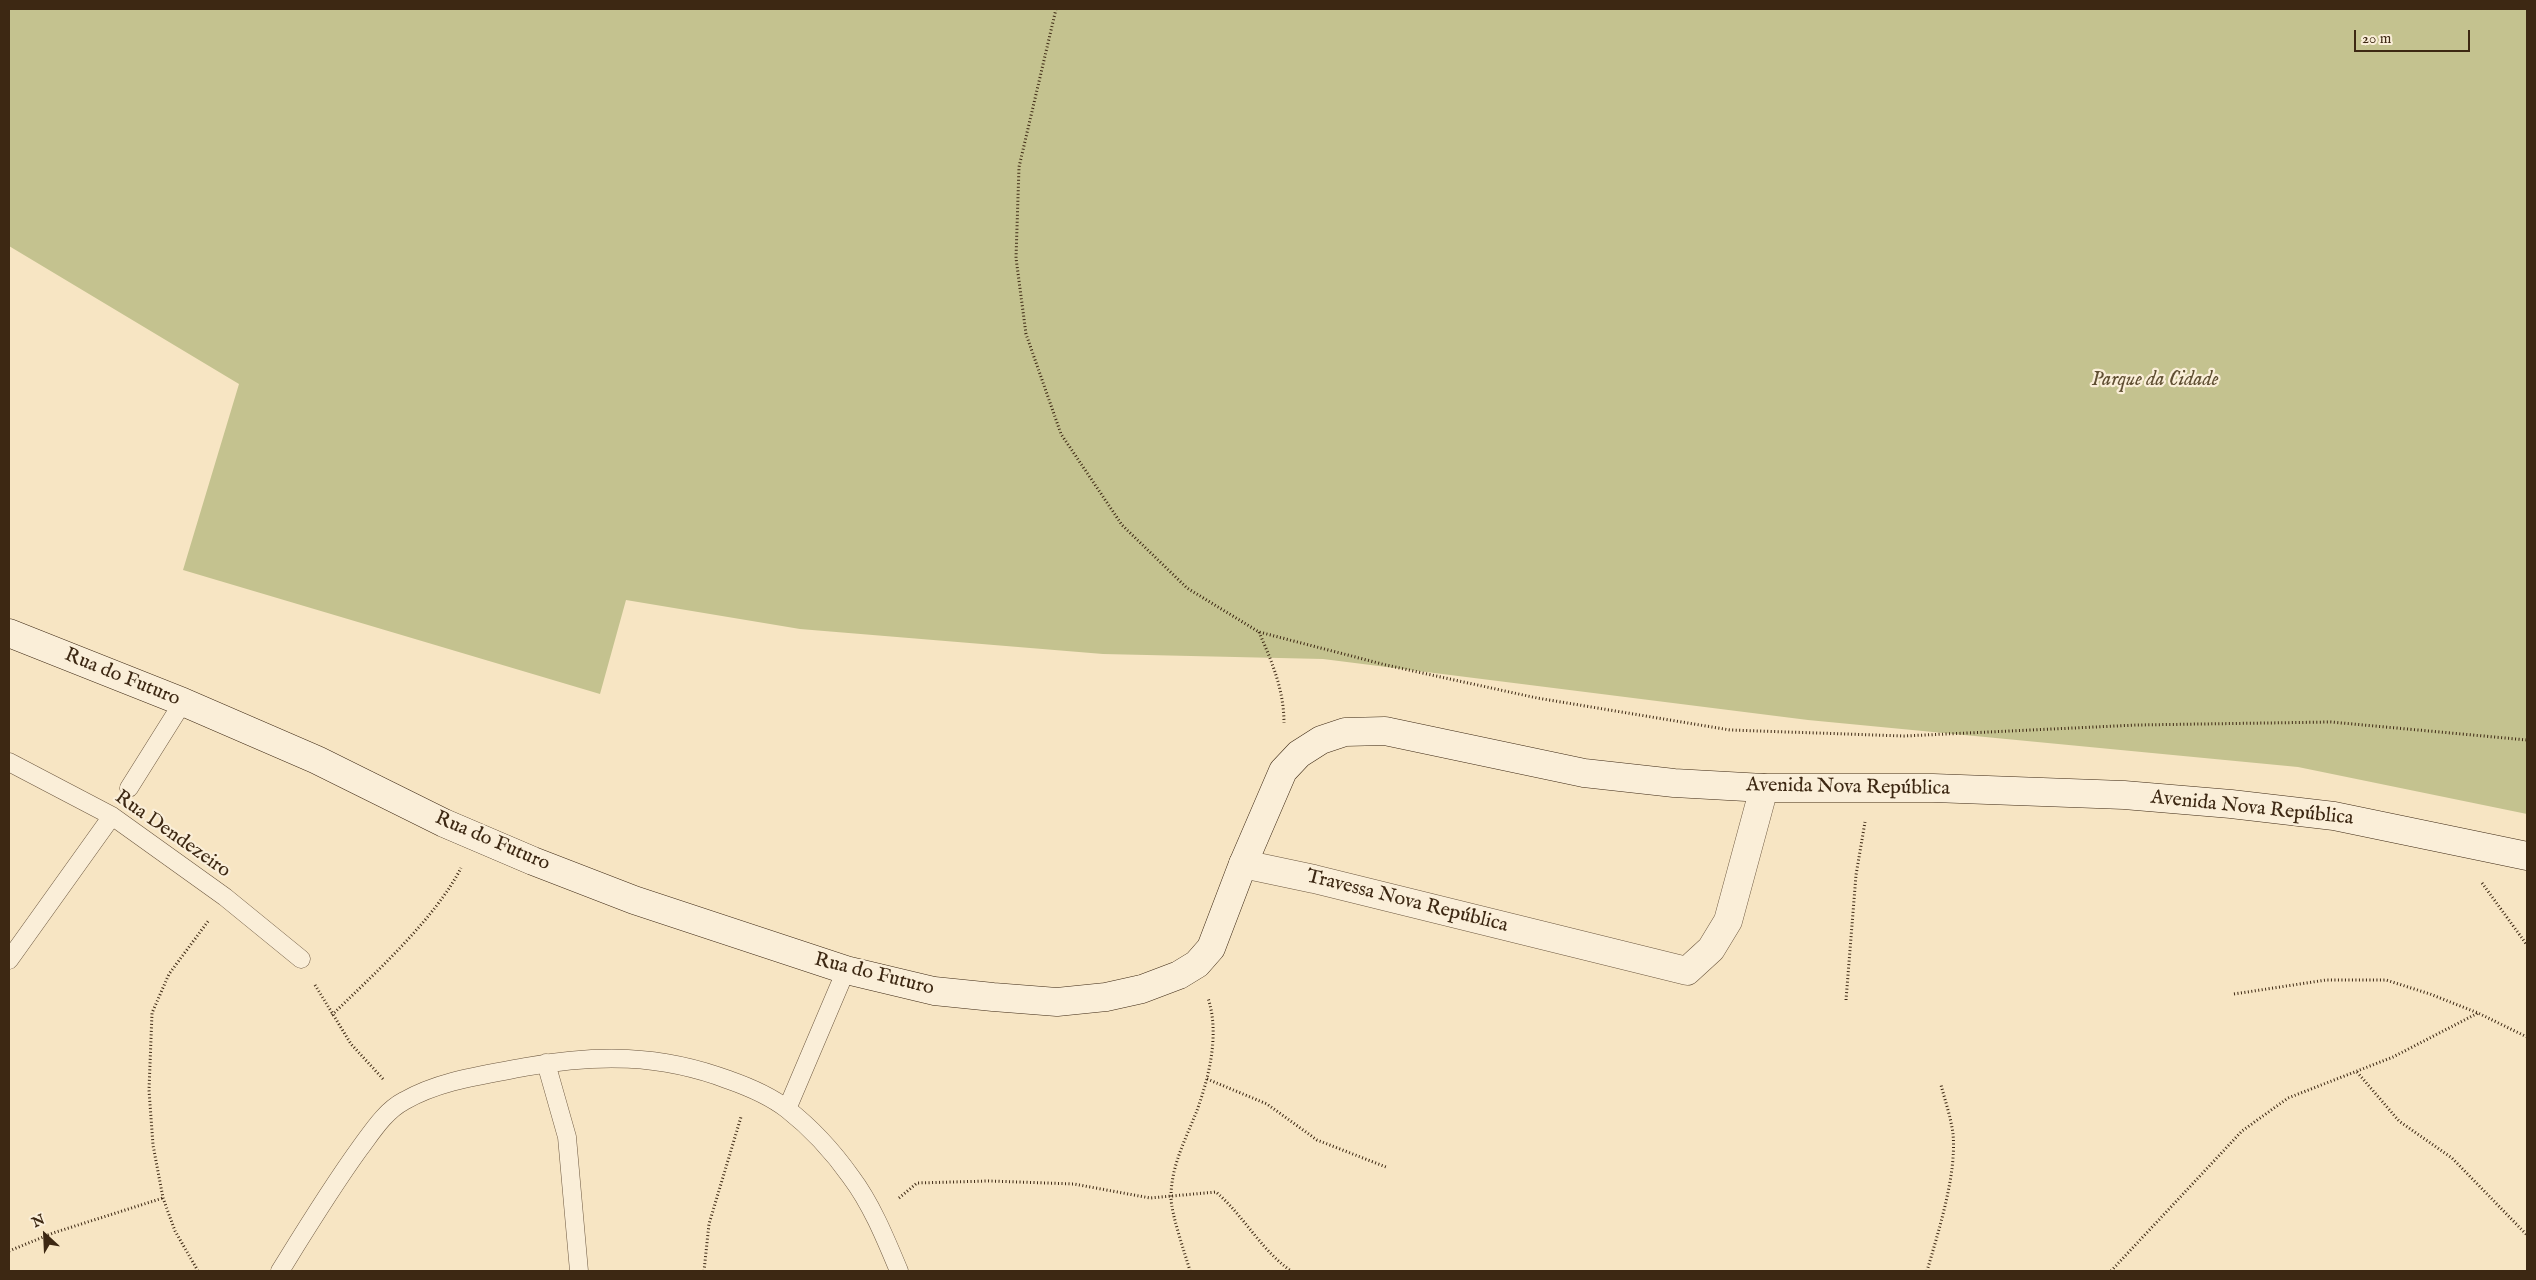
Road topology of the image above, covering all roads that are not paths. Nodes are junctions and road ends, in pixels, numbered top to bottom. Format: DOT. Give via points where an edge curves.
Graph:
graph roads {
  1 [pos="9,633"];
  2 [pos="183,702"];
  3 [pos="9,762"];
  4 [pos="129,788"];
  5 [pos="1764,788"];
  6 [pos="112,816"];
  7 [pos="2527,856"];
  8 [pos="1243,864"];
  9 [pos="300,959"];
  10 [pos="9,960"];
  11 [pos="846,970"];
  12 [pos="546,1063"];
  13 [pos="787,1109"];
  14 [pos="280,1271"];
  15 [pos="580,1271"];
  16 [pos="899,1271"];
  1 -- 2 [label="street, Rua do Futuro"];
  2 -- 4 [label="lane"];
  2 -- 11 [label="street, Rua do Futuro" via="317,760 477,836 634,900"];
  3 -- 6 [label="lane, Rua Dendezeiro"];
  5 -- 7 [label="street, Avenida Nova República" via="2124,795 2231,804 2334,816"];
  5 -- 8 [label="street, Avenida Nova República" via="1617,778 1386,731 1345,732 1321,740 1299,754 1283,771"];
  5 -- 8 [label="street, Travessa Nova República" via="1728,921 1711,949 1688,970"];
  6 -- 9 [label="lane, Rua Dendezeiro" via="225,897"];
  6 -- 10 [label="lane"];
  8 -- 11 [label="street, Rua do Futuro" via="1211,948 1197,964 1179,975 1142,989 1106,997 1056,1002 934,991"];
  11 -- 13 [label="lane"];
  12 -- 13 [label="lane" via="606,1057 656,1060 697,1068 750,1088"];
  12 -- 14 [label="lane" via="456,1080 403,1101 378,1123 333,1185"];
  12 -- 15 [label="lane" via="567,1137"];
  13 -- 16 [label="lane" via="852,1178"];
}
